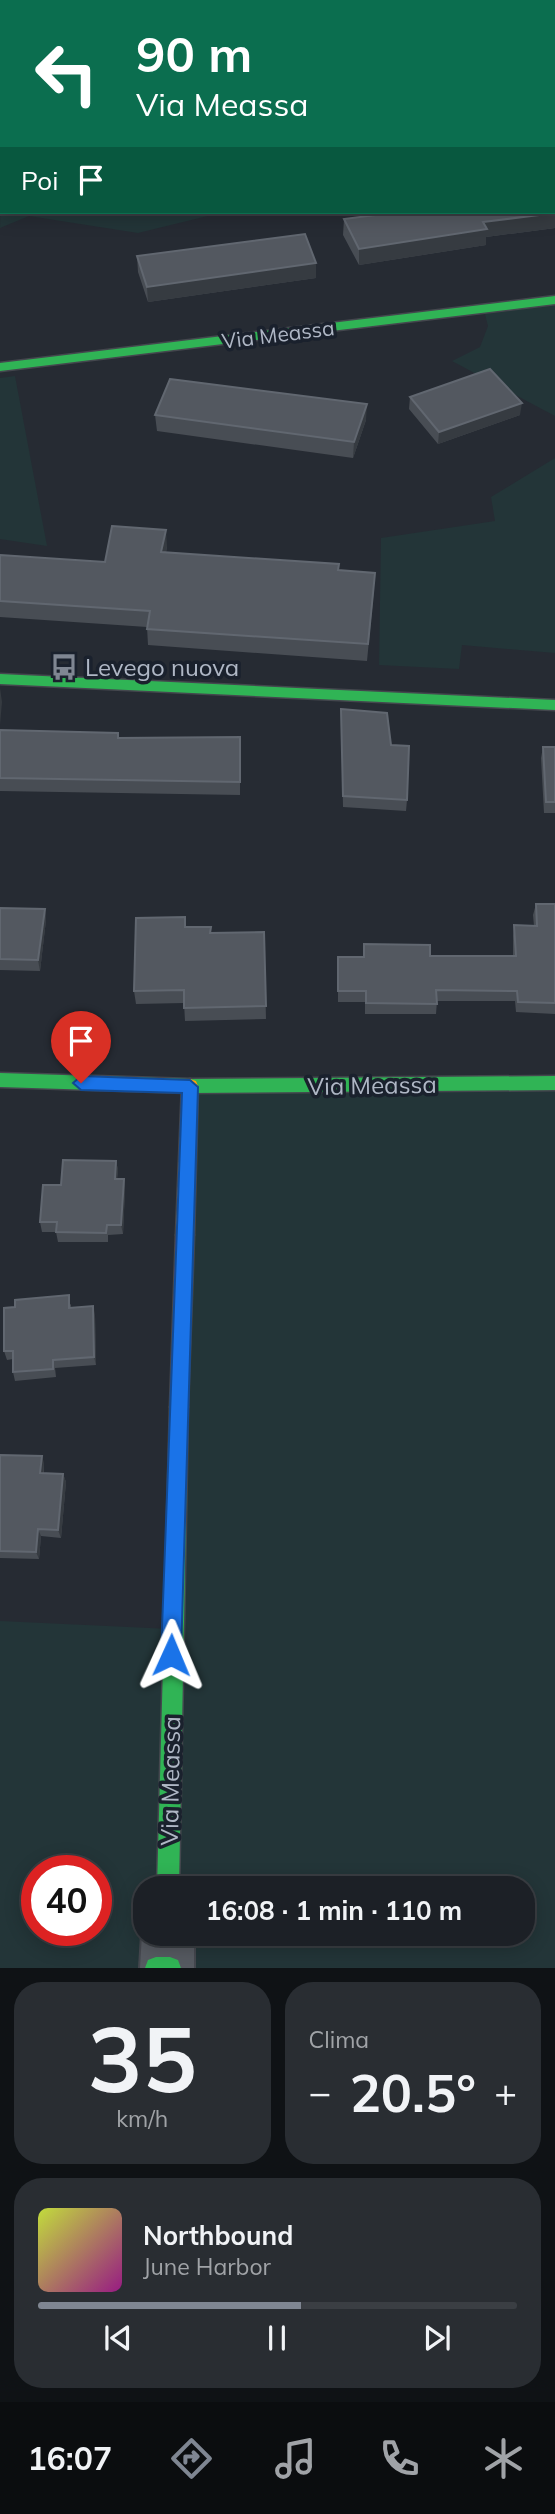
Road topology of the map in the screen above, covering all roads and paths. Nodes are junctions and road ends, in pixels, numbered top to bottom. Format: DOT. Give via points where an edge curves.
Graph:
graph roads {
  1 [pos="555,300"];
  2 [pos="0,367"];
  3 [pos="0,679"];
  4 [pos="555,705"];
  5 [pos="0,1080"];
  6 [pos="555,1083"];
  7 [pos="190,1087"];
  8 [pos="168,1876"];
  9 [pos="168,1946"];
  10 [pos="156,1968"];
  11 [pos="168,1968"];
  1 -- 2 [label="street, Via Meassa"];
  3 -- 4 [label="street"];
  5 -- 7 [label="street, Via Meassa"];
  6 -- 7 [label="street, Via Meassa"];
  7 -- 8 [label="street, Via Meassa"];
  9 -- 11 [label="street"];
  10 -- 11 [label="street"];
}
